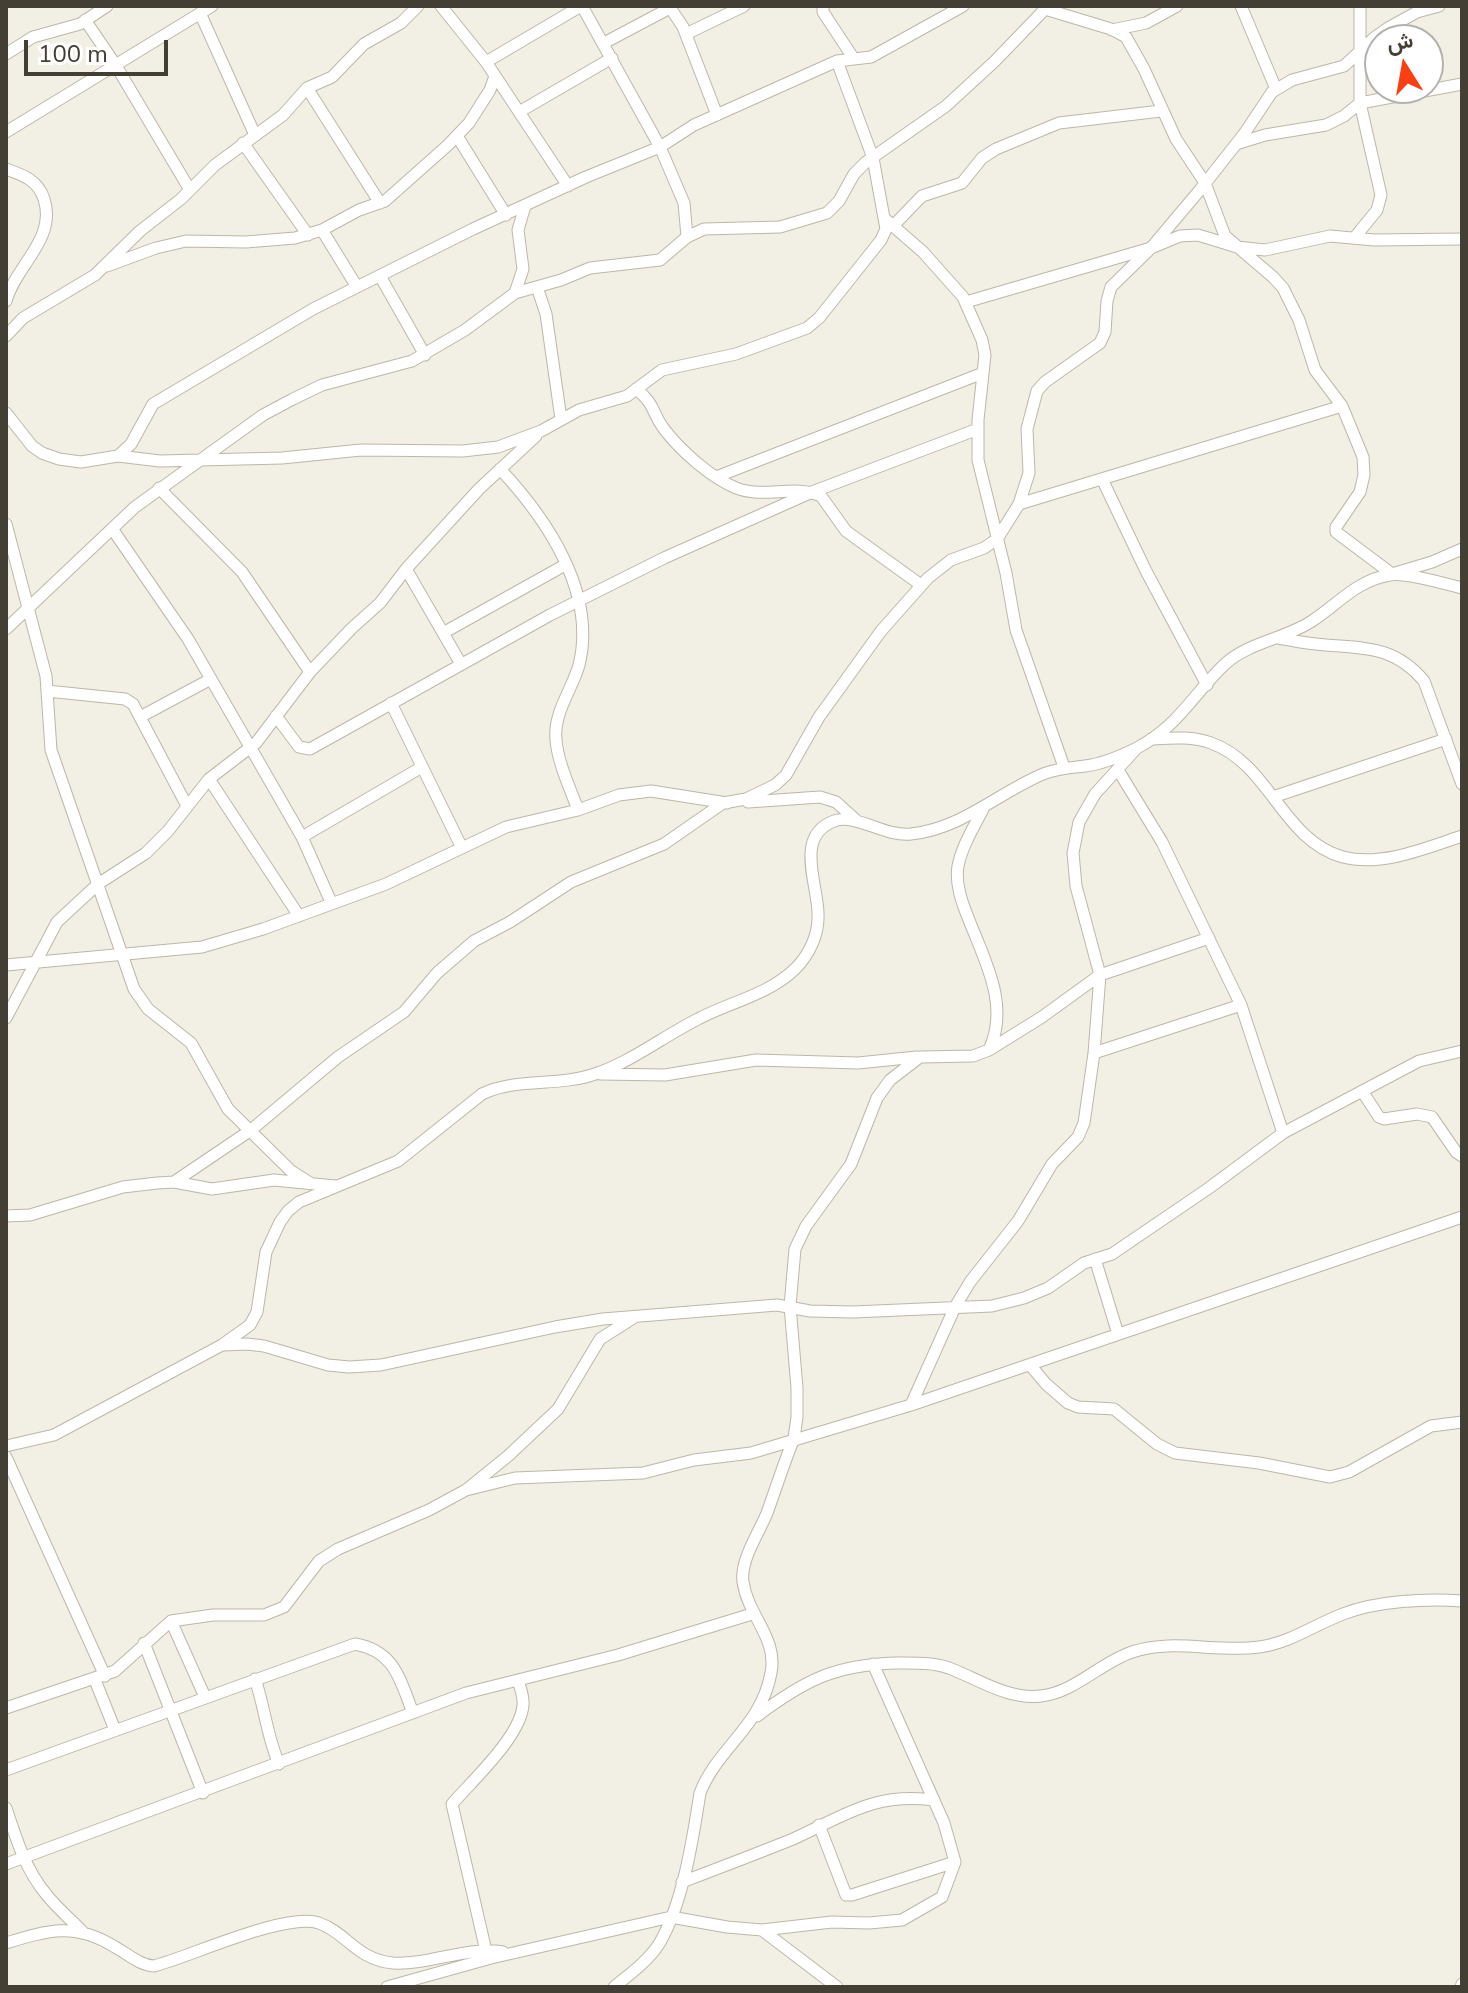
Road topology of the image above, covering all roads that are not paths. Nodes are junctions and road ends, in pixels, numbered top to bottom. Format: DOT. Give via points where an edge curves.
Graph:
graph roads {
  1 [pos="107,6"];
  2 [pos="212,6"];
  3 [pos="418,6"];
  4 [pos="441,6"];
  5 [pos="582,6"];
  6 [pos="744,6"];
  7 [pos="823,6"];
  8 [pos="963,6"];
  9 [pos="1177,6"];
  10 [pos="1241,6"];
  11 [pos="1360,6"];
  12 [pos="1439,6"];
  13 [pos="670,7"];
  14 [pos="1045,7"];
  15 [pos="200,13"];
  16 [pos="85,20"];
  17 [pos="1112,30"];
  18 [pos="686,34"];
  19 [pos="604,43"];
  20 [pos="1359,51"];
  21 [pos="6,54"];
  22 [pos="612,58"];
  23 [pos="854,59"];
  24 [pos="837,61"];
  25 [pos="486,62"];
  26 [pos="115,64"];
  27 [pos="495,76"];
  28 [pos="1462,84"];
  29 [pos="1444,87"];
  30 [pos="307,88"];
  31 [pos="1276,89"];
  32 [pos="1462,94"];
  33 [pos="1364,102"];
  34 [pos="1360,103"];
  35 [pos="1161,111"];
  36 [pos="519,112"];
  37 [pos="717,115"];
  38 [pos="6,132"];
  39 [pos="255,135"];
  40 [pos="457,136"];
  41 [pos="243,143"];
  42 [pos="1236,144"];
  43 [pos="660,147"];
  44 [pos="873,158"];
  45 [pos="6,169"];
  46 [pos="1205,183"];
  47 [pos="568,186"];
  48 [pos="190,190"];
  49 [pos="380,203"];
  50 [pos="525,206"];
  51 [pos="506,215"];
  52 [pos="889,222"];
  53 [pos="322,230"];
  54 [pos="308,235"];
  55 [pos="687,237"];
  56 [pos="1355,237"];
  57 [pos="1462,239"];
  58 [pos="1237,247"];
  59 [pos="1151,248"];
  60 [pos="103,268"];
  61 [pos="380,276"];
  62 [pos="357,287"];
  63 [pos="537,287"];
  64 [pos="515,293"];
  65 [pos="6,301"];
  66 [pos="966,302"];
  67 [pos="6,336"];
  68 [pos="425,355"];
  69 [pos="983,373"];
  70 [pos="636,389"];
  71 [pos="1342,406"];
  72 [pos="6,413"];
  73 [pos="561,419"];
  74 [pos="978,429"];
  75 [pos="541,431"];
  76 [pos="118,456"];
  77 [pos="201,459"];
  78 [pos="500,469"];
  79 [pos="716,477"];
  80 [pos="1102,479"];
  81 [pos="159,488"];
  82 [pos="812,492"];
  83 [pos="1019,504"];
  84 [pos="6,524"];
  85 [pos="113,530"];
  86 [pos="997,539"];
  87 [pos="1462,549"];
  88 [pos="565,565"];
  89 [pos="406,569"];
  90 [pos="1392,574"];
  91 [pos="921,585"];
  92 [pos="1462,588"];
  93 [pos="579,599"];
  94 [pos="29,609"];
  95 [pos="6,629"];
  96 [pos="443,633"];
  97 [pos="1277,638"];
  98 [pos="461,664"];
  99 [pos="310,672"];
  100 [pos="211,679"];
  101 [pos="1207,685"];
  102 [pos="47,691"];
  103 [pos="391,703"];
  104 [pos="276,716"];
  105 [pos="140,717"];
  106 [pos="1150,739"];
  107 [pos="1446,739"];
  108 [pos="1137,747"];
  109 [pos="250,748"];
  110 [pos="422,767"];
  111 [pos="1064,767"];
  112 [pos="1118,770"];
  113 [pos="209,779"];
  114 [pos="1462,784"];
  115 [pos="1273,797"];
  116 [pos="723,803"];
  117 [pos="187,806"];
  118 [pos="984,808"];
  119 [pos="578,810"];
  120 [pos="856,820"];
  121 [pos="1462,836"];
  122 [pos="302,837"];
  123 [pos="462,848"];
  124 [pos="98,884"];
  125 [pos="331,902"];
  126 [pos="299,916"];
  127 [pos="1209,938"];
  128 [pos="120,954"];
  129 [pos="36,961"];
  130 [pos="6,965"];
  131 [pos="1100,975"];
  132 [pos="1241,1005"];
  133 [pos="6,1018"];
  134 [pos="989,1050"];
  135 [pos="1462,1051"];
  136 [pos="1094,1053"];
  137 [pos="920,1057"];
  138 [pos="595,1074"];
  139 [pos="1362,1091"];
  140 [pos="251,1130"];
  141 [pos="1283,1133"];
  142 [pos="1462,1156"];
  143 [pos="174,1182"];
  144 [pos="310,1183"];
  145 [pos="340,1187"];
  146 [pos="6,1216"];
  147 [pos="1462,1217"];
  148 [pos="1095,1259"];
  149 [pos="790,1306"];
  150 [pos="955,1307"];
  151 [pos="637,1316"];
  152 [pos="1118,1334"];
  153 [pos="222,1345"];
  154 [pos="1030,1365"];
  155 [pos="911,1405"];
  156 [pos="1462,1422"];
  157 [pos="794,1438"];
  158 [pos="6,1446"];
  159 [pos="6,1457"];
  160 [pos="466,1490"];
  161 [pos="1462,1601"];
  162 [pos="752,1614"];
  163 [pos="171,1621"];
  164 [pos="144,1643"];
  165 [pos="873,1664"];
  166 [pos="100,1678"];
  167 [pos="255,1679"];
  168 [pos="518,1680"];
  169 [pos="205,1697"];
  170 [pos="6,1708"];
  171 [pos="171,1709"];
  172 [pos="413,1713"];
  173 [pos="756,1716"];
  174 [pos="115,1730"];
  175 [pos="279,1764"];
  176 [pos="6,1770"];
  177 [pos="203,1793"];
  178 [pos="934,1800"];
  179 [pos="6,1808"];
  180 [pos="819,1825"];
  181 [pos="23,1858"];
  182 [pos="955,1862"];
  183 [pos="6,1864"];
  184 [pos="682,1882"];
  185 [pos="671,1917"];
  186 [pos="762,1930"];
  187 [pos="82,1931"];
  188 [pos="6,1943"];
  189 [pos="486,1951"];
  190 [pos="511,1954"];
  191 [pos="387,1987"];
  192 [pos="614,1987"];
  193 [pos="837,1987"];
  1 -- 16 [label="street"];
  2 -- 15 [label="street"];
  3 -- 30 [label="street" via="401,23 364,44 332,77"];
  4 -- 25 [label="street"];
  5 -- 19 [label="street"];
  5 -- 25 [label="street"];
  6 -- 18 [label="street"];
  7 -- 23 [label="street"];
  8 -- 23 [label="street" via="871,57"];
  9 -- 17 [label="street" via="1146,23"];
  10 -- 31 [label="street"];
  11 -- 20 [label="street"];
  12 -- 20 [label="street" via="1406,17"];
  13 -- 18 [label="street"];
  13 -- 19 [label="street"];
  14 -- 17 [label="street"];
  14 -- 44 [label="street" via="946,106"];
  15 -- 26 [label="street"];
  15 -- 39 [label="street"];
  16 -- 21 [label="street" via="33,37"];
  16 -- 26 [label="street"];
  17 -- 35 [label="street" via="1132,45"];
  18 -- 37 [label="street"];
  19 -- 22 [label="street"];
  20 -- 31 [label="street" via="1344,66"];
  20 -- 34 [label="street"];
  22 -- 36 [label="street"];
  22 -- 43 [label="street"];
  23 -- 24 [label="street"];
  24 -- 37 [label="street"];
  24 -- 44 [label="street"];
  25 -- 27 [label="street"];
  26 -- 38 [label="street"];
  26 -- 48 [label="street"];
  27 -- 36 [label="street"];
  27 -- 40 [label="street" via="484,101"];
  28 -- 29 [label="street"];
  29 -- 32 [label="street"];
  30 -- 39 [label="street"];
  30 -- 49 [label="street"];
  31 -- 42 [label="street"];
  33 -- 34 [label="street"];
  34 -- 42 [label="street" via="1326,125"];
  34 -- 56 [label="street" via="1381,195 1377,210"];
  35 -- 46 [label="street"];
  35 -- 52 [label="street" via="1059,123 996,149 962,183 922,196"];
  36 -- 47 [label="street"];
  37 -- 43 [label="street"];
  39 -- 41 [label="street"];
  40 -- 49 [label="street"];
  40 -- 51 [label="street"];
  41 -- 48 [label="street"];
  41 -- 54 [label="street"];
  42 -- 46 [label="street"];
  43 -- 47 [label="street"];
  43 -- 55 [label="street" via="684,203"];
  44 -- 52 [label="street"];
  44 -- 55 [label="street" via="822,215 780,227 704,229"];
  45 -- 65 [label="street" via="35,183 49,219"];
  46 -- 58 [label="street" via="1220,227"];
  46 -- 59 [label="street"];
  47 -- 50 [label="street"];
  48 -- 60 [label="street"];
  49 -- 53 [label="street"];
  50 -- 51 [label="street"];
  50 -- 64 [label="street" via="518,230 523,269"];
  51 -- 61 [label="street"];
  52 -- 66 [label="street"];
  52 -- 70 [label="street" via="881,240 811,325 736,354 662,370"];
  53 -- 54 [label="street"];
  53 -- 62 [label="street"];
  54 -- 60 [label="street" via="277,241 186,241"];
  55 -- 63 [label="street" via="660,260 590,268"];
  56 -- 57 [label="street"];
  56 -- 58 [label="street" via="1323,237 1270,250"];
  58 -- 59 [label="street" via="1198,235"];
  58 -- 71 [label="street" via="1283,288 1315,370"];
  59 -- 66 [label="street"];
  59 -- 83 [label="street" via="1111,287 1100,343 1037,391 1027,429 1029,473"];
  60 -- 67 [label="street" via="23,318"];
  61 -- 62 [label="street"];
  61 -- 68 [label="street"];
  62 -- 76 [label="street" via="162,397"];
  63 -- 64 [label="street"];
  63 -- 73 [label="street" via="546,314"];
  64 -- 68 [label="street"];
  66 -- 69 [label="street" via="982,340"];
  68 -- 77 [label="street" via="322,385 263,415"];
  69 -- 74 [label="street"];
  69 -- 79 [label="street"];
  70 -- 73 [label="street"];
  70 -- 79 [label="street" via="650,400 665,430"];
  71 -- 80 [label="street"];
  71 -- 90 [label="street" via="1363,457 1364,475 1360,492 1335,531"];
  72 -- 76 [label="street" via="42,453 81,462"];
  73 -- 75 [label="street"];
  74 -- 82 [label="street"];
  74 -- 86 [label="street" via="978,460"];
  75 -- 77 [label="street" via="507,445 463,451 361,450"];
  75 -- 78 [label="street"];
  76 -- 77 [label="street" via="145,461"];
  77 -- 81 [label="street"];
  78 -- 88 [label="street" via="532,505"];
  78 -- 89 [label="street"];
  79 -- 82 [label="street" via="754,493"];
  80 -- 83 [label="street"];
  80 -- 101 [label="street"];
  81 -- 85 [label="street"];
  81 -- 99 [label="street" via="242,572"];
  82 -- 91 [label="street" via="829,504 846,531"];
  82 -- 93 [label="street"];
  83 -- 86 [label="street"];
  84 -- 94 [label="street"];
  85 -- 94 [label="street"];
  85 -- 100 [label="street"];
  86 -- 91 [label="street" via="951,560"];
  86 -- 111 [label="street" via="1016,630"];
  87 -- 90 [label="street"];
  88 -- 93 [label="street"];
  88 -- 96 [label="street"];
  89 -- 96 [label="street"];
  89 -- 99 [label="street" via="380,603"];
  90 -- 92 [label="street"];
  90 -- 97 [label="street" via="1341,596 1312,621"];
  91 -- 116 [label="street" via="819,717 786,775 759,794"];
  93 -- 98 [label="street"];
  93 -- 119 [label="street" via="583,641 556,719 556,740"];
  94 -- 95 [label="street"];
  94 -- 102 [label="street"];
  96 -- 98 [label="street"];
  97 -- 101 [label="street" via="1238,654"];
  97 -- 107 [label="street" via="1370,647 1399,659 1424,681"];
  98 -- 103 [label="street"];
  99 -- 104 [label="street"];
  100 -- 105 [label="street"];
  100 -- 109 [label="street"];
  101 -- 106 [label="street" via="1182,715"];
  102 -- 105 [label="street" via="125,699"];
  102 -- 124 [label="street" via="51,750"];
  103 -- 104 [label="street" via="310,749 299,747"];
  103 -- 110 [label="street"];
  104 -- 109 [label="street"];
  105 -- 117 [label="street"];
  106 -- 108 [label="street"];
  106 -- 115 [label="street" via="1212,743 1254,771"];
  107 -- 114 [label="street"];
  107 -- 115 [label="street"];
  108 -- 111 [label="street" via="1087,766"];
  108 -- 112 [label="street"];
  109 -- 113 [label="street"];
  109 -- 122 [label="street"];
  110 -- 122 [label="street"];
  110 -- 123 [label="street"];
  111 -- 118 [label="street" via="1018,786"];
  112 -- 127 [label="street" via="1162,842"];
  112 -- 131 [label="street" via="1079,822 1073,853 1076,886"];
  113 -- 117 [label="street"];
  113 -- 126 [label="street"];
  115 -- 121 [label="street" via="1314,844 1344,857 1412,853"];
  116 -- 119 [label="street" via="643,791"];
  116 -- 120 [label="street" via="820,797 836,802"];
  116 -- 140 [label="street" via="664,844 571,882 474,941 404,1012 338,1057"];
  117 -- 124 [label="street" via="146,853"];
  118 -- 120 [label="street" via="946,826 909,835 882,832"];
  118 -- 134 [label="street" via="963,851 957,879 997,999 996,1035"];
  119 -- 123 [label="street" via="506,827"];
  120 -- 138 [label="street" via="835,821 819,831 810,846 817,929 796,967 773,985"];
  122 -- 125 [label="street"];
  123 -- 125 [label="street" via="386,884"];
  124 -- 128 [label="street"];
  124 -- 129 [label="street" via="57,922"];
  125 -- 126 [label="street"];
  126 -- 128 [label="street" via="202,947"];
  127 -- 131 [label="street"];
  127 -- 132 [label="street"];
  128 -- 129 [label="street"];
  128 -- 140 [label="street" via="148,1009 191,1043 228,1109"];
  129 -- 130 [label="street"];
  129 -- 133 [label="street"];
  131 -- 134 [label="street"];
  131 -- 136 [label="street"];
  132 -- 136 [label="street"];
  132 -- 141 [label="street"];
  134 -- 137 [label="street" via="973,1056"];
  135 -- 139 [label="street" via="1419,1061"];
  136 -- 150 [label="street" via="1078,1137 1052,1164 1034,1198"];
  137 -- 138 [label="street" via="858,1063 756,1060 665,1075"];
  137 -- 149 [label="street" via="890,1080 877,1098 851,1164 799,1237"];
  138 -- 145 [label="street" via="493,1089 398,1161"];
  139 -- 141 [label="street"];
  139 -- 142 [label="street" via="1384,1119 1432,1117"];
  140 -- 143 [label="street"];
  140 -- 144 [label="street"];
  141 -- 148 [label="street" via="1112,1254"];
  143 -- 144 [label="street" via="212,1189 274,1180"];
  143 -- 146 [label="street" via="123,1187 30,1215"];
  144 -- 145 [label="street"];
  145 -- 153 [label="street" via="299,1202 280,1222 266,1252 257,1312 250,1325"];
  147 -- 152 [label="street"];
  148 -- 150 [label="street" via="1024,1298"];
  148 -- 152 [label="street"];
  149 -- 150 [label="street" via="853,1312"];
  149 -- 151 [label="street"];
  149 -- 157 [label="street" via="797,1388"];
  150 -- 155 [label="street"];
  151 -- 153 [label="street" via="555,1327 381,1365 328,1365 264,1346"];
  151 -- 160 [label="street" via="600,1339 558,1409"];
  152 -- 154 [label="street"];
  153 -- 158 [label="street" via="54,1435"];
  154 -- 155 [label="street"];
  154 -- 156 [label="street" via="1068,1403 1123,1413 1175,1453 1321,1476 1349,1472 1431,1426"];
  155 -- 157 [label="street"];
  157 -- 160 [label="street" via="751,1453 643,1473 515,1478"];
  157 -- 162 [label="street" via="742,1572"];
  159 -- 166 [label="street"];
  160 -- 163 [label="street" via="319,1561 276,1612"];
  161 -- 165 [label="street" via="1377,1604 1262,1647 1148,1648 1112,1661 1072,1686 1037,1697 997,1690 946,1667"];
  162 -- 168 [label="street"];
  162 -- 173 [label="street" via="768,1639 772,1662"];
  163 -- 164 [label="street"];
  163 -- 169 [label="street"];
  164 -- 166 [label="street"];
  164 -- 171 [label="street"];
  165 -- 173 [label="street" via="823,1676"];
  165 -- 178 [label="street"];
  166 -- 170 [label="street"];
  166 -- 174 [label="street"];
  167 -- 169 [label="street"];
  167 -- 172 [label="street" via="355,1644 367,1646 390,1662"];
  167 -- 175 [label="street"];
  168 -- 172 [label="street"];
  168 -- 189 [label="street" via="523,1707 518,1723 452,1804"];
  169 -- 171 [label="street"];
  171 -- 174 [label="street"];
  171 -- 177 [label="street"];
  172 -- 175 [label="street"];
  173 -- 184 [label="street" via="705,1780"];
  174 -- 176 [label="street"];
  175 -- 177 [label="street"];
  177 -- 181 [label="street"];
  178 -- 180 [label="street" via="878,1801"];
  178 -- 182 [label="street"];
  179 -- 181 [label="street"];
  180 -- 182 [label="street" via="846,1895"];
  180 -- 184 [label="street"];
  181 -- 183 [label="street"];
  181 -- 187 [label="street" via="47,1896"];
  182 -- 186 [label="street" via="942,1897 902,1920"];
  184 -- 185 [label="street"];
  185 -- 186 [label="street"];
  185 -- 190 [label="street"];
  185 -- 192 [label="street" via="659,1944"];
  186 -- 193 [label="street"];
  187 -- 188 [label="street" via="52,1931"];
  187 -- 189 [label="street" via="147,1966 306,1920 390,1963"];
  189 -- 190 [label="street"];
  190 -- 191 [label="street"];
}
